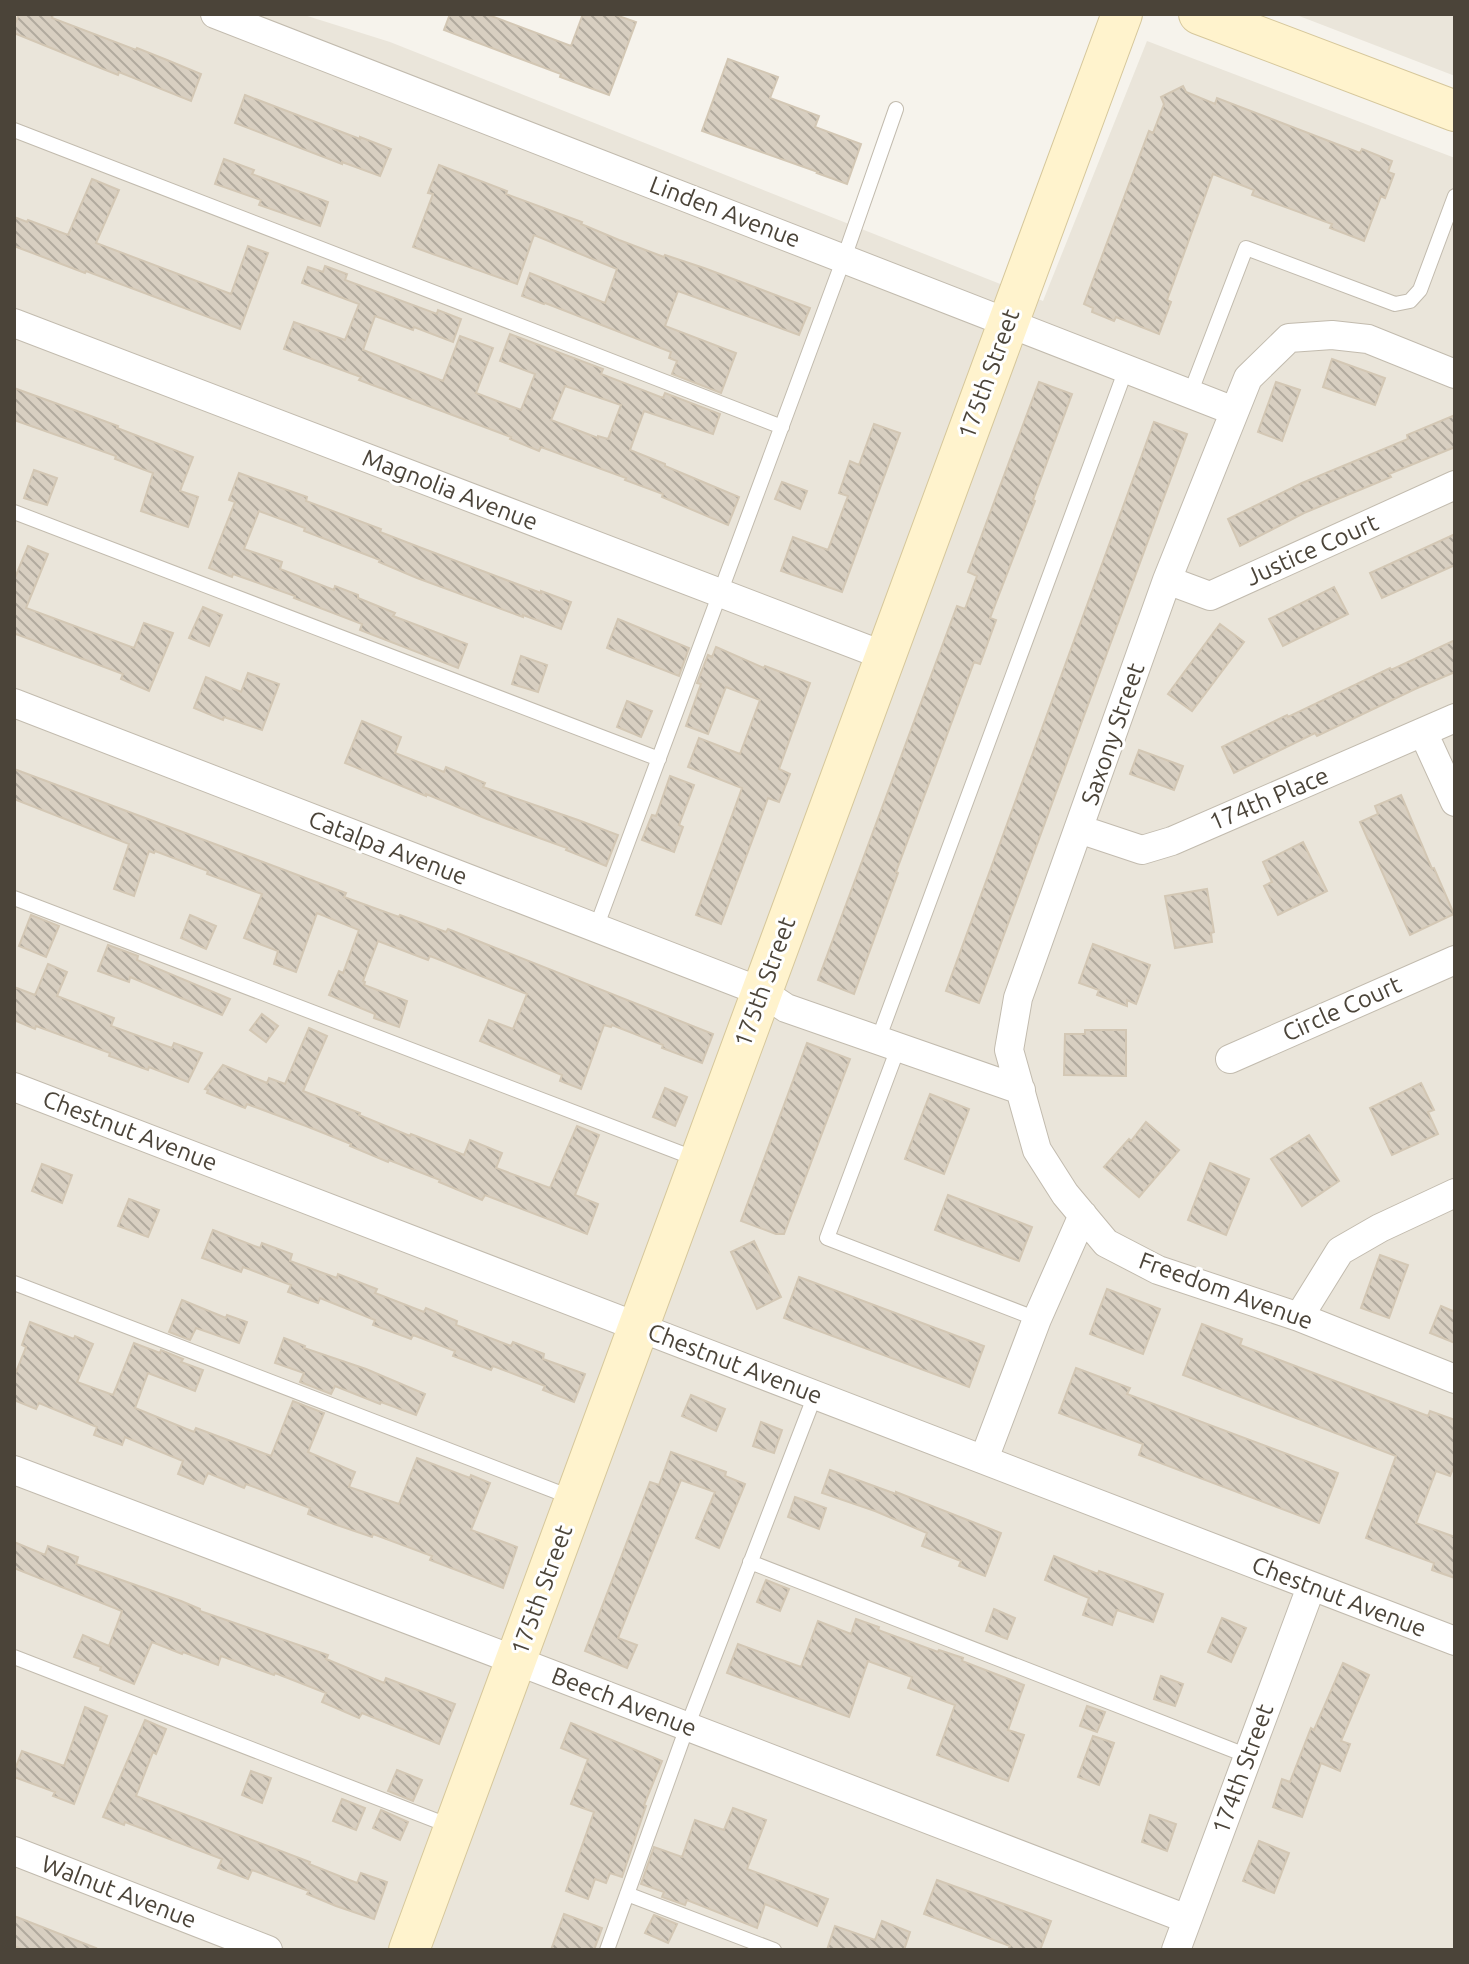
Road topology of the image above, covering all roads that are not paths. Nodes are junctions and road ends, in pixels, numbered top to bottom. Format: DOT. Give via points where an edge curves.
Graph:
graph roads {
  1 [pos="215,14"];
  2 [pos="1122,14"];
  3 [pos="1209,16"];
  4 [pos="896,109"];
  5 [pos="1455,111"];
  6 [pos="14,130"];
  7 [pos="1455,196"];
  8 [pos="844,258"];
  9 [pos="1009,322"];
  10 [pos="14,323"];
  11 [pos="1126,369"];
  12 [pos="1455,374"];
  13 [pos="1190,394"];
  14 [pos="1234,411"];
  15 [pos="782,427"];
  16 [pos="1455,485"];
  17 [pos="14,512"];
  18 [pos="1167,580"];
  19 [pos="720,593"];
  20 [pos="885,656"];
  21 [pos="14,703"];
  22 [pos="1455,718"];
  23 [pos="1423,732"];
  24 [pos="659,759"];
  25 [pos="1455,802"];
  26 [pos="1079,829"];
  27 [pos="14,898"];
  28 [pos="596,928"];
  29 [pos="1455,960"];
  30 [pos="762,992"];
  31 [pos="888,1044"];
  32 [pos="1230,1059"];
  33 [pos="14,1087"];
  34 [pos="1021,1090"];
  35 [pos="1037,1150"];
  36 [pos="699,1161"];
  37 [pos="1455,1193"];
  38 [pos="1083,1215"];
  39 [pos="14,1283"];
  40 [pos="1299,1317"];
  41 [pos="1037,1319"];
  42 [pos="637,1326"];
  43 [pos="1455,1379"];
  44 [pos="815,1395"];
  45 [pos="984,1459"];
  46 [pos="14,1470"];
  47 [pos="575,1499"];
  48 [pos="750,1562"];
  49 [pos="1311,1587"];
  50 [pos="1455,1641"];
  51 [pos="14,1657"];
  52 [pos="517,1661"];
  53 [pos="687,1727"];
  54 [pos="1248,1756"];
  55 [pos="454,1828"];
  56 [pos="14,1851"];
  57 [pos="627,1894"];
  58 [pos="1187,1919"];
  59 [pos="268,1950"];
  60 [pos="409,1950"];
  61 [pos="607,1950"];
  62 [pos="774,1950"];
  63 [pos="1176,1950"];
  1 -- 8 [label="street, Linden Avenue"];
  2 -- 9 [label="street, 175th Street"];
  3 -- 5 [label="street"];
  4 -- 8 [label="lane"];
  6 -- 15 [label="lane"];
  7 -- 13 [label="lane" via="1420,290 1410,301 1395,304 1246,248"];
  8 -- 9 [label="street, Linden Avenue"];
  8 -- 15 [label="lane"];
  9 -- 11 [label="street, Linden Avenue"];
  9 -- 20 [label="street, 175th Street"];
  10 -- 19 [label="street, Magnolia Avenue"];
  11 -- 13 [label="street, Linden Avenue"];
  11 -- 31 [label="lane"];
  12 -- 14 [label="street, Saxony Street" via="1368,339 1289,338 1248,378"];
  13 -- 14 [label="street, Linden Avenue"];
  14 -- 18 [label="street, Saxony Street"];
  15 -- 19 [label="lane"];
  16 -- 18 [label="street, Justice Court" via="1210,596"];
  17 -- 24 [label="lane"];
  18 -- 26 [label="street, Saxony Street"];
  19 -- 20 [label="street, Magnolia Avenue"];
  19 -- 24 [label="lane"];
  20 -- 30 [label="street, 175th Street"];
  21 -- 28 [label="street, Catalpa Avenue"];
  22 -- 23 [label="street, 174th Place"];
  23 -- 25 [label="street"];
  23 -- 26 [label="street, 174th Place" via="1142,850"];
  24 -- 28 [label="lane"];
  26 -- 34 [label="street, Saxony Street" via="1018,998 1009,1050"];
  27 -- 36 [label="lane"];
  28 -- 30 [label="street, Catalpa Avenue"];
  29 -- 32 [label="street, Circle Court"];
  30 -- 31 [label="street, Catalpa Avenue" via="786,1008"];
  30 -- 36 [label="street, 175th Street"];
  31 -- 34 [label="street, Catalpa Avenue"];
  31 -- 41 [label="lane" via="827,1238"];
  33 -- 42 [label="street, Chestnut Avenue"];
  34 -- 35 [label="street, Saxony Street"];
  35 -- 38 [label="street, Freedom Avenue"];
  36 -- 42 [label="street, 175th Street"];
  37 -- 40 [label="street" via="1340,1251"];
  38 -- 40 [label="street, Freedom Avenue" via="1106,1243 1158,1270"];
  38 -- 41 [label="street"];
  39 -- 47 [label="lane"];
  40 -- 43 [label="street, Freedom Avenue"];
  41 -- 45 [label="street"];
  42 -- 44 [label="street, Chestnut Avenue"];
  42 -- 47 [label="street, 175th Street"];
  44 -- 45 [label="street, Chestnut Avenue"];
  44 -- 48 [label="lane"];
  45 -- 49 [label="street, Chestnut Avenue"];
  46 -- 52 [label="street, Beech Avenue"];
  47 -- 52 [label="street, 175th Street"];
  48 -- 53 [label="lane"];
  48 -- 54 [label="lane"];
  49 -- 50 [label="street, Chestnut Avenue"];
  49 -- 54 [label="street, 174th Street"];
  51 -- 55 [label="lane"];
  52 -- 53 [label="street, Beech Avenue"];
  52 -- 55 [label="street, 175th Street"];
  53 -- 57 [label="lane"];
  53 -- 58 [label="street, Beech Avenue"];
  54 -- 58 [label="street, 174th Street"];
  55 -- 60 [label="street, 175th Street"];
  56 -- 59 [label="street, Walnut Avenue"];
  57 -- 61 [label="lane"];
  57 -- 62 [label="lane"];
  58 -- 63 [label="street, 174th Street"];
}
